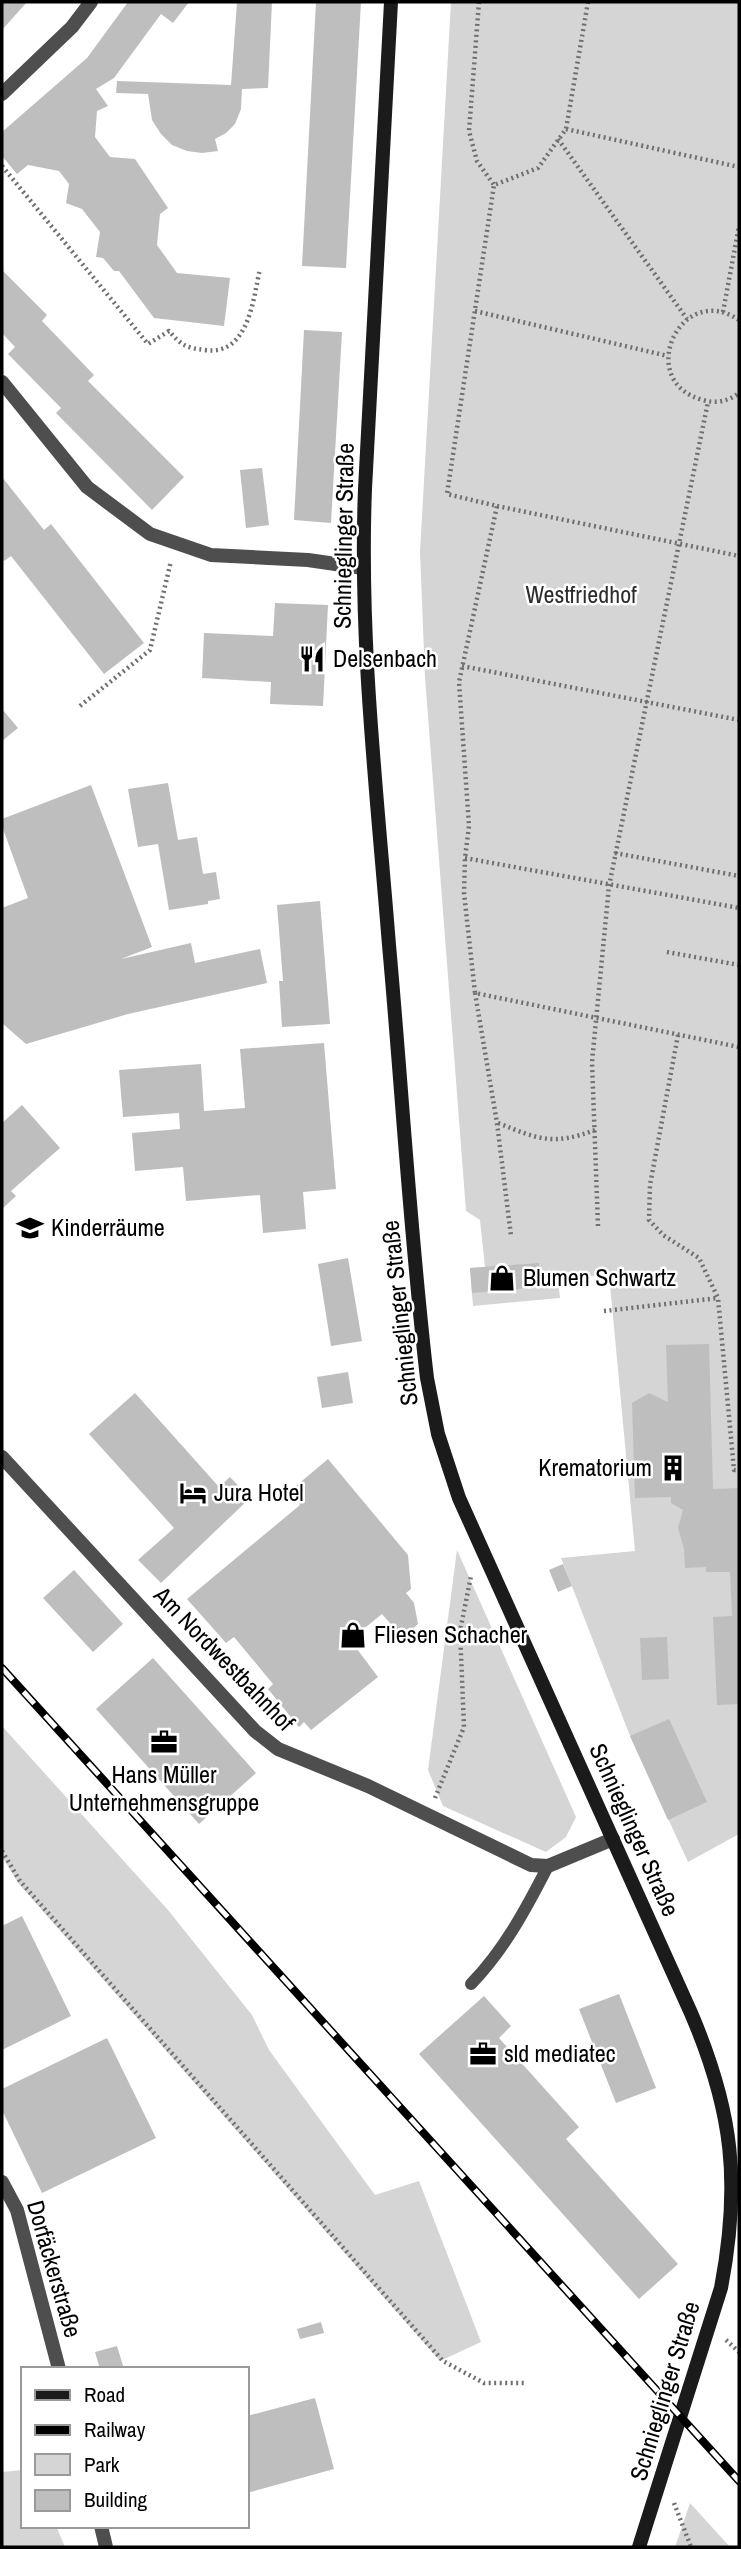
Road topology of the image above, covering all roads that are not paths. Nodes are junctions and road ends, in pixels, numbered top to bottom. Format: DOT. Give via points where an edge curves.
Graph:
graph roads {
  1 [pos="91,2"];
  2 [pos="391,2"];
  3 [pos="2,94"];
  4 [pos="2,382"];
  5 [pos="363,568"];
  6 [pos="2,1457"];
  7 [pos="613,1839"];
  8 [pos="548,1866"];
  9 [pos="471,1984"];
  10 [pos="2,2182"];
  11 [pos="58,2367"];
  12 [pos="101,2528"];
  13 [pos="106,2547"];
  14 [pos="639,2547"];
  1 -- 3 [label="street" via="72,27"];
  2 -- 5 [label="main road, Schnieglinger Straße"];
  4 -- 5 [label="street" via="87,487 150,534 211,555"];
  5 -- 7 [label="main road, Schnieglinger Straße" via="422,1339 438,1434 478,1540"];
  6 -- 8 [label="street, Am Nordwestbahnhof" via="255,1731 287,1753 368,1786 531,1865"];
  7 -- 8 [label="street"];
  7 -- 14 [label="main road, Schnieglinger Straße" via="708,2054 728,2121 733,2168 733,2222 721,2288"];
  8 -- 9 [label="lane" via="525,1911 491,1963"];
  10 -- 11 [label="street, Dorfäckerstraße" via="17,2210"];
  12 -- 13 [label="street"];
}
